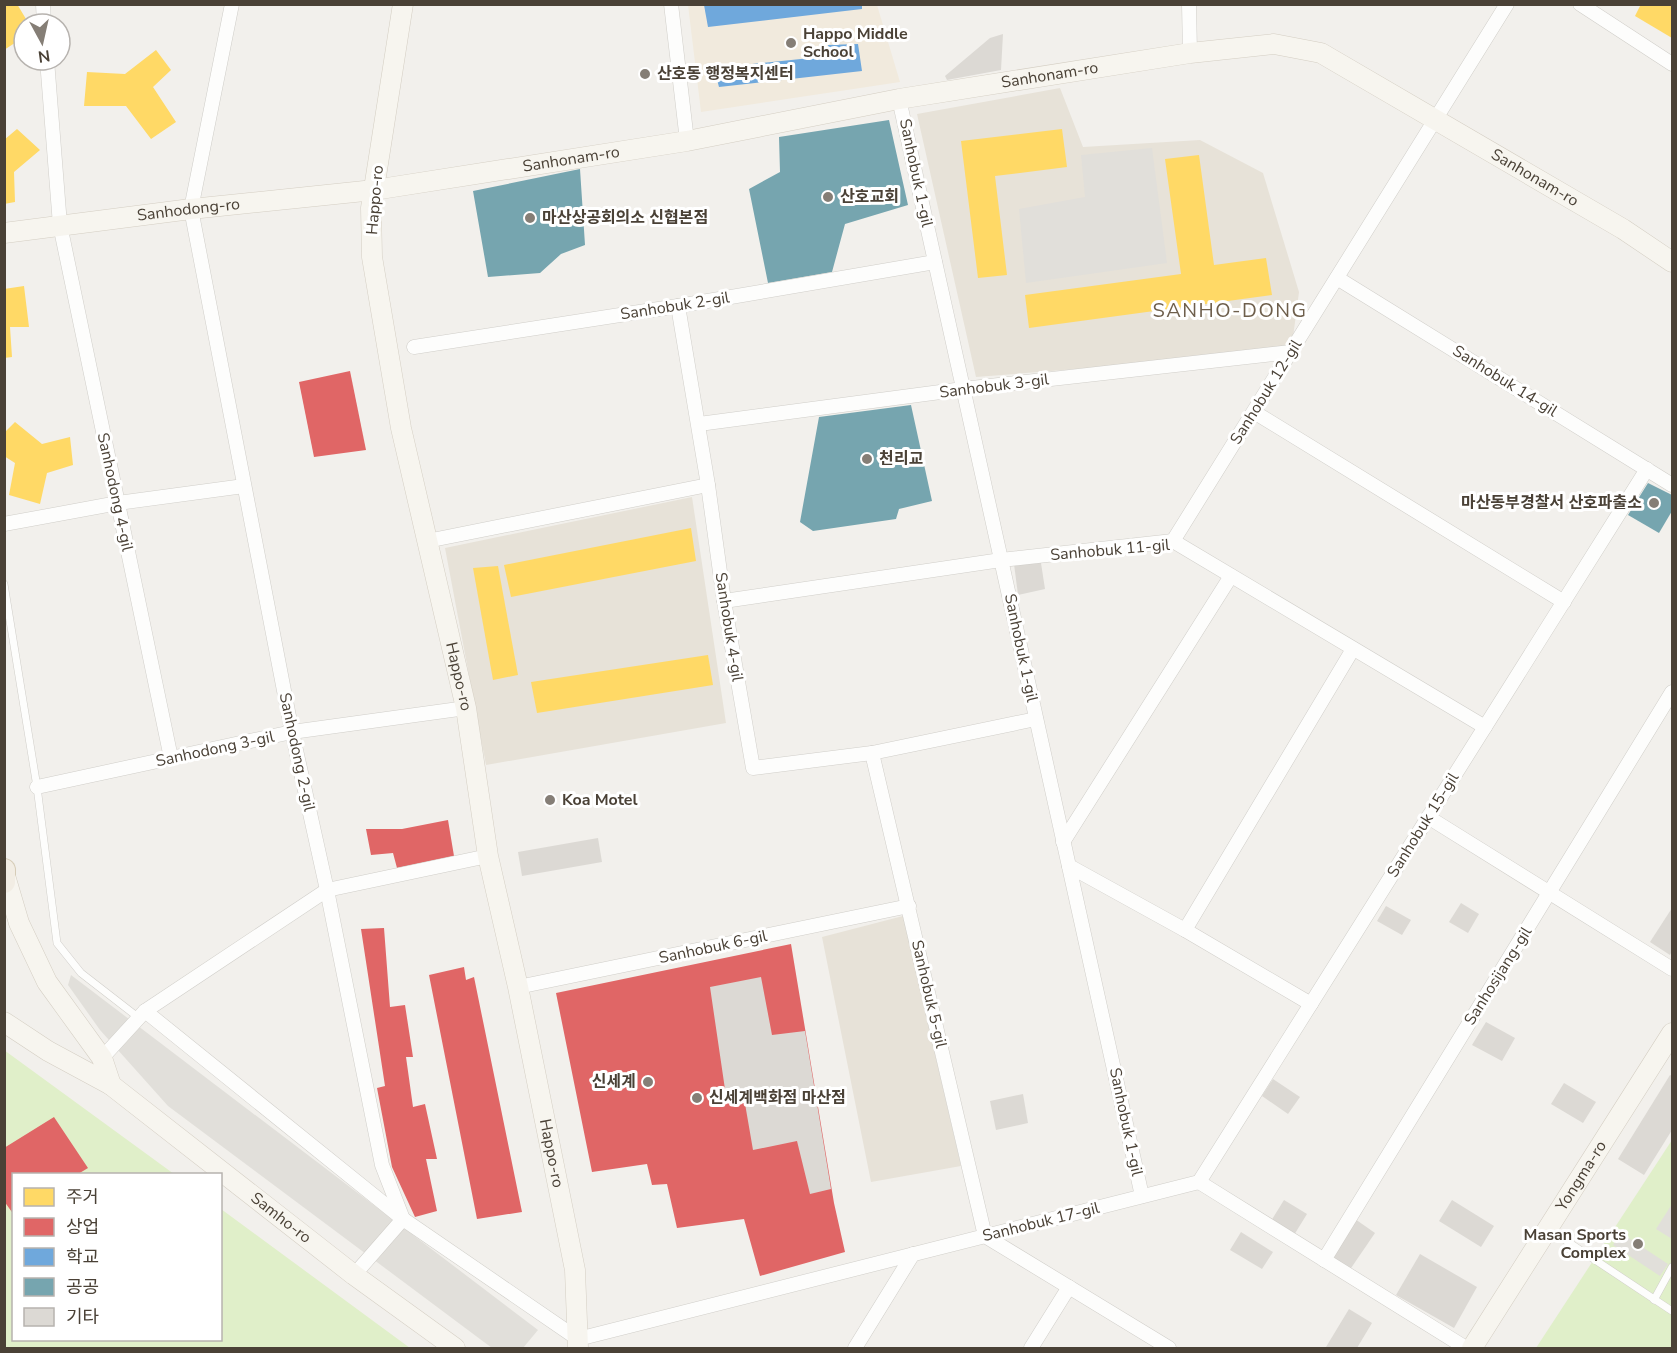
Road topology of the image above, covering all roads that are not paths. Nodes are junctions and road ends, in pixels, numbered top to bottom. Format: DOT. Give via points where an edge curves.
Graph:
graph roads {
  1 [pos="232,4"];
  2 [pos="403,4"];
  3 [pos="671,4"];
  4 [pos="1189,4"];
  5 [pos="1507,4"];
  6 [pos="1580,4"];
  7 [pos="1190,53"];
  8 [pos="1672,64"];
  9 [pos="48,72"];
  10 [pos="899,99"];
  11 [pos="1435,120"];
  12 [pos="687,141"];
  13 [pos="374,190"];
  14 [pos="191,209"];
  15 [pos="60,225"];
  16 [pos="4,233"];
  17 [pos="935,262"];
  18 [pos="1672,262"];
  19 [pos="1337,278"];
  20 [pos="678,306"];
  21 [pos="414,347"];
  22 [pos="1291,352"];
  23 [pos="963,389"];
  24 [pos="1254,412"];
  25 [pos="699,424"];
  26 [pos="1647,469"];
  27 [pos="708,485"];
  28 [pos="1672,485"];
  29 [pos="244,486"];
  30 [pos="118,503"];
  31 [pos="4,524"];
  32 [pos="427,541"];
  33 [pos="1173,541"];
  34 [pos="1001,560"];
  35 [pos="1231,576"];
  36 [pos="4,584"];
  37 [pos="724,601"];
  38 [pos="1564,602"];
  39 [pos="1353,649"];
  40 [pos="1672,692"];
  41 [pos="466,708"];
  42 [pos="1036,719"];
  43 [pos="1485,727"];
  44 [pos="292,732"];
  45 [pos="872,753"];
  46 [pos="171,758"];
  47 [pos="37,787"];
  48 [pos="1428,817"];
  49 [pos="1063,842"];
  50 [pos="488,856"];
  51 [pos="1069,866"];
  52 [pos="5,877"];
  53 [pos="327,890"];
  54 [pos="1550,891"];
  55 [pos="909,906"];
  56 [pos="1185,930"];
  57 [pos="1672,969"];
  58 [pos="518,987"];
  59 [pos="1311,1004"];
  60 [pos="142,1014"];
  61 [pos="4,1022"];
  62 [pos="1672,1033"];
  63 [pos="102,1058"];
  64 [pos="111,1085"];
  65 [pos="1199,1182"];
  66 [pos="1142,1196"];
  67 [pos="403,1218"];
  68 [pos="1548,1229"];
  69 [pos="986,1236"];
  70 [pos="913,1254"];
  71 [pos="1324,1260"];
  72 [pos="1672,1267"];
  73 [pos="354,1275"];
  74 [pos="1069,1287"];
  75 [pos="1654,1300"];
  76 [pos="1672,1311"];
  77 [pos="430,1330"];
  78 [pos="578,1346"];
  79 [pos="447,1348"];
  80 [pos="455,1348"];
  81 [pos="855,1348"];
  82 [pos="1030,1348"];
  83 [pos="1168,1348"];
  84 [pos="1466,1348"];
  85 [pos="1472,1348"];
  1 -- 14 [label="street"];
  2 -- 13 [label="main road, Happo-ro"];
  3 -- 12 [label="street"];
  4 -- 7 [label="street"];
  5 -- 11 [label="street, Sanhobuk 12-gil"];
  6 -- 8 [label="street"];
  7 -- 10 [label="main road, Sanhonam-ro"];
  7 -- 11 [label="main road, Sanhonam-ro" via="1274,44 1321,53"];
  9 -- 15 [label="street, Sanhodong 4-gil"];
  10 -- 12 [label="main road, Sanhonam-ro"];
  10 -- 17 [label="street, Sanhobuk 1-gil"];
  11 -- 18 [label="main road, Sanhonam-ro" via="1623,229"];
  11 -- 19 [label="street, Sanhobuk 12-gil"];
  12 -- 13 [label="main road, Sanhonam-ro"];
  13 -- 14 [label="main road, Sanhodong-ro"];
  13 -- 32 [label="main road, Happo-ro" via="372,257 401,428"];
  14 -- 15 [label="main road, Sanhodong-ro"];
  14 -- 29 [label="street, Sanhodong 2-gil"];
  15 -- 16 [label="main road, Sanhodong-ro"];
  15 -- 30 [label="street, Sanhodong 4-gil"];
  17 -- 20 [label="street, Sanhobuk 2-gil"];
  17 -- 23 [label="street, Sanhobuk 1-gil"];
  19 -- 22 [label="street, Sanhobuk 12-gil"];
  19 -- 26 [label="street, Sanhobuk 14-gil"];
  20 -- 21 [label="street, Sanhobuk 2-gil"];
  20 -- 25 [label="street, Sanhobuk 4-gil"];
  22 -- 23 [label="street, Sanhobuk 3-gil"];
  22 -- 24 [label="street, Sanhobuk 12-gil"];
  23 -- 25 [label="street, Sanhobuk 3-gil"];
  23 -- 34 [label="street, Sanhobuk 1-gil"];
  24 -- 33 [label="street, Sanhobuk 12-gil"];
  24 -- 38 [label="street"];
  25 -- 27 [label="street, Sanhobuk 4-gil"];
  26 -- 28 [label="street, Sanhobuk 14-gil"];
  26 -- 38 [label="street, Sanhobuk 15-gil"];
  27 -- 32 [label="street"];
  27 -- 37 [label="street, Sanhobuk 4-gil"];
  29 -- 30 [label="street"];
  29 -- 44 [label="street, Sanhodong 2-gil"];
  30 -- 31 [label="street"];
  30 -- 46 [label="street, Sanhodong 4-gil"];
  32 -- 41 [label="main road, Happo-ro"];
  33 -- 34 [label="street, Sanhobuk 11-gil"];
  33 -- 35 [label="street, Sanhobuk 11-gil"];
  34 -- 37 [label="street, Sanhobuk 11-gil"];
  34 -- 42 [label="street, Sanhobuk 1-gil"];
  35 -- 39 [label="street, Sanhobuk 11-gil"];
  35 -- 49 [label="street"];
  36 -- 47 [label="lane"];
  37 -- 45 [label="street, Sanhobuk 4-gil" via="753,768"];
  38 -- 43 [label="street, Sanhobuk 15-gil"];
  39 -- 43 [label="street, Sanhobuk 11-gil"];
  39 -- 56 [label="street"];
  40 -- 54 [label="street, Sanhosijang-gil"];
  41 -- 44 [label="street, Sanhodong 3-gil"];
  41 -- 50 [label="main road, Happo-ro"];
  42 -- 45 [label="street, Sanhobuk 4-gil"];
  42 -- 49 [label="street, Sanhobuk 1-gil"];
  43 -- 48 [label="street, Sanhobuk 15-gil"];
  44 -- 46 [label="street, Sanhodong 3-gil"];
  44 -- 53 [label="street, Sanhodong 2-gil"];
  45 -- 55 [label="street, Sanhobuk 5-gil"];
  46 -- 47 [label="street, Sanhodong 3-gil"];
  47 -- 60 [label="lane" via="57,943 81,974"];
  48 -- 54 [label="street"];
  48 -- 59 [label="street, Sanhobuk 15-gil"];
  49 -- 51 [label="street, Sanhobuk 1-gil"];
  50 -- 53 [label="street"];
  50 -- 58 [label="main road, Happo-ro"];
  51 -- 56 [label="street"];
  51 -- 66 [label="street, Sanhobuk 1-gil"];
  52 -- 63 [label="main road" via="19,923 47,982"];
  53 -- 60 [label="street"];
  53 -- 67 [label="street, Sanhodong 2-gil" via="382,1165"];
  54 -- 57 [label="street"];
  54 -- 71 [label="street, Sanhosijang-gil"];
  55 -- 58 [label="street, Sanhobuk 6-gil"];
  55 -- 69 [label="street, Sanhobuk 5-gil"];
  56 -- 59 [label="street"];
  58 -- 78 [label="main road, Happo-ro" via="575,1270"];
  59 -- 65 [label="street, Sanhobuk 15-gil"];
  60 -- 63 [label="street"];
  60 -- 67 [label="street"];
  61 -- 64 [label="main road, Samho-ro"];
  62 -- 68 [label="main road, Yongma-ro"];
  63 -- 64 [label="main road"];
  64 -- 73 [label="main road, Samho-ro"];
  65 -- 66 [label="street, Sanhobuk 17-gil"];
  65 -- 71 [label="street"];
  66 -- 69 [label="street, Sanhobuk 17-gil"];
  67 -- 73 [label="street"];
  67 -- 78 [label="street"];
  68 -- 75 [label="lane"];
  68 -- 85 [label="main road, Yongma-ro"];
  69 -- 70 [label="street, Sanhobuk 17-gil"];
  69 -- 74 [label="street"];
  70 -- 78 [label="street, Sanhobuk 17-gil"];
  70 -- 81 [label="street"];
  71 -- 84 [label="street"];
  72 -- 75 [label="lane"];
  73 -- 77 [label="main road, Samho-ro"];
  74 -- 82 [label="street"];
  74 -- 83 [label="street"];
  75 -- 76 [label="lane"];
  77 -- 79 [label="main road"];
  77 -- 80 [label="main road, Samho-ro"];
}
